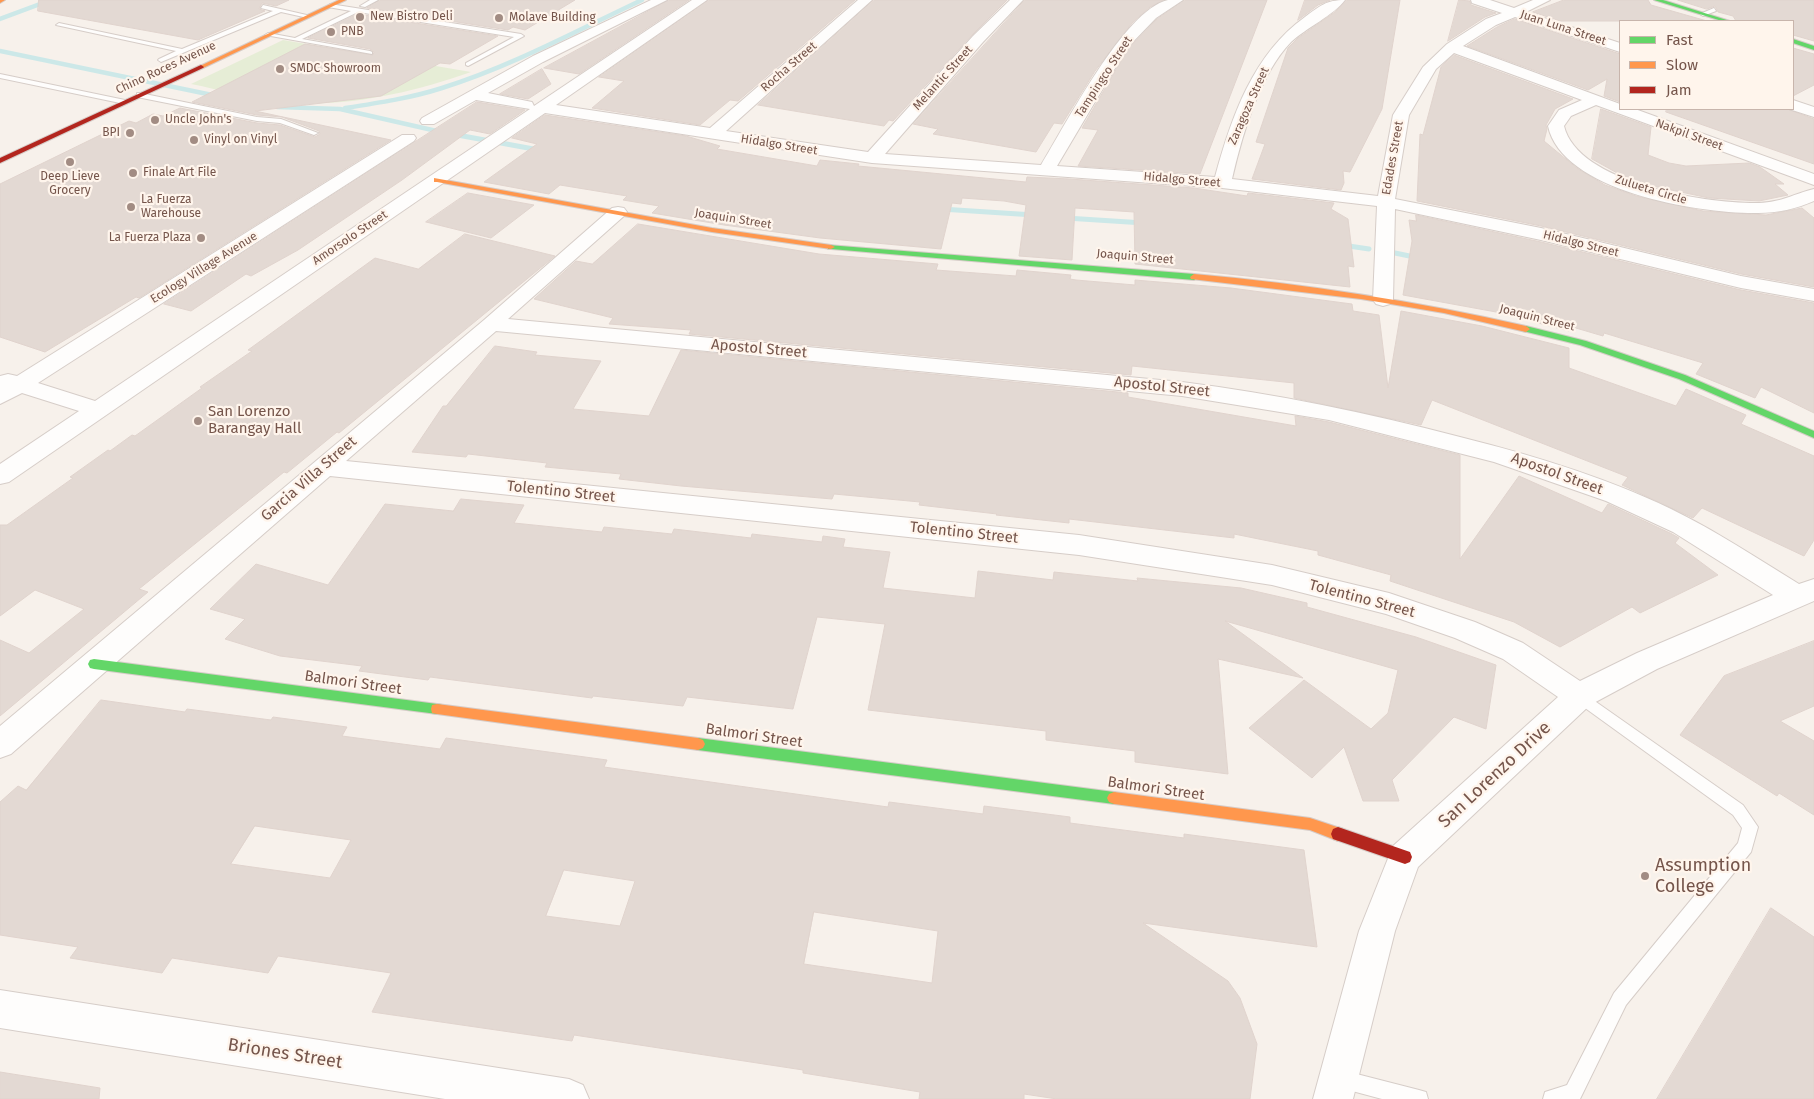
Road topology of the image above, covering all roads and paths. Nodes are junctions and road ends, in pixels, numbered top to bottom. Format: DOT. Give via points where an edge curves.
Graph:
graph roads {
  1 [pos="343,0"];
  2 [pos="376,0"];
  3 [pos="661,0"];
  4 [pos="700,0"];
  5 [pos="866,0"];
  6 [pos="1017,0"];
  7 [pos="1177,0"];
  8 [pos="1339,0"];
  9 [pos="1477,0"];
  10 [pos="1544,0"];
  11 [pos="1657,0"];
  12 [pos="330,6"];
  13 [pos="263,7"];
  14 [pos="360,8"];
  15 [pos="281,10"];
  16 [pos="1514,12"];
  17 [pos="308,16"];
  18 [pos="1725,20"];
  19 [pos="59,25"];
  20 [pos="268,35"];
  21 [pos="295,40"];
  22 [pos="1794,41"];
  23 [pos="1452,47"];
  24 [pos="1619,48"];
  25 [pos="1814,48"];
  26 [pos="183,51"];
  27 [pos="370,53"];
  28 [pos="161,60"];
  29 [pos="468,64"];
  30 [pos="0,76"];
  31 [pos="140,95"];
  32 [pos="473,95"];
  33 [pos="1594,100"];
  34 [pos="125,102"];
  35 [pos="1794,105"];
  36 [pos="535,107"];
  37 [pos="1619,109"];
  38 [pos="1622,110"];
  39 [pos="1814,112"];
  40 [pos="428,121"];
  41 [pos="314,133"];
  42 [pos="712,134"];
  43 [pos="408,138"];
  44 [pos="872,158"];
  45 [pos="0,161"];
  46 [pos="1047,169"];
  47 [pos="437,180"];
  48 [pos="1814,180"];
  49 [pos="1222,183"];
  50 [pos="1814,194"];
  51 [pos="1386,202"];
  52 [pos="618,212"];
  53 [pos="1814,295"];
  54 [pos="1383,300"];
  55 [pos="491,324"];
  56 [pos="10,382"];
  57 [pos="0,397"];
  58 [pos="97,409"];
  59 [pos="1814,435"];
  60 [pos="322,468"];
  61 [pos="0,476"];
  62 [pos="1805,592"];
  63 [pos="94,664"];
  64 [pos="1579,696"];
  65 [pos="0,745"];
  66 [pos="1406,857"];
  67 [pos="0,1008"];
  68 [pos="1336,1088"];
  69 [pos="569,1099"];
  70 [pos="1418,1099"];
  71 [pos="1552,1099"];
  1 -- 12 [label="street, Chino Roces Avenue"];
  2 -- 14 [label="lane"];
  3 -- 32 [label="street" via="579,38"];
  4 -- 36 [label="street, Amorsolo Street"];
  5 -- 42 [label="street, Rocha Street"];
  6 -- 44 [label="street, Melantic Street" via="978,38"];
  7 -- 46 [label="street, Tampingco Street" via="1151,15 1121,46"];
  8 -- 49 [label="street, Zaragoza Street" via="1294,32 1272,55 1231,148"];
  9 -- 16 [label="street, Juan Luna Street"];
  10 -- 16 [label="street, Edades Street"];
  11 -- 18 [label="street" via="1708,12"];
  12 -- 14 [label="lane"];
  12 -- 17 [label="street, Chino Roces Avenue"];
  13 -- 15 [label="lane"];
  14 -- 21 [label="lane"];
  14 -- 29 [label="lane" via="521,36"];
  15 -- 17 [label="lane"];
  15 -- 26 [label="lane"];
  16 -- 23 [label="street, Edades Street" via="1491,22"];
  16 -- 24 [label="street, Juan Luna Street"];
  17 -- 20 [label="street, Chino Roces Avenue"];
  19 -- 26 [label="lane"];
  20 -- 21 [label="lane"];
  20 -- 31 [label="street, Chino Roces Avenue"];
  21 -- 27 [label="lane"];
  22 -- 25 [label="street"];
  23 -- 33 [label="street, Nakpil Street"];
  23 -- 51 [label="street, Edades Street" via="1430,67 1401,115"];
  26 -- 28 [label="lane"];
  30 -- 34 [label="lane"];
  31 -- 34 [label="street, Chino Roces Avenue"];
  31 -- 41 [label="lane" via="281,121"];
  32 -- 36 [label="street, Hidalgo Street"];
  32 -- 40 [label="street"];
  33 -- 37 [label="street, Nakpil Street"];
  33 -- 50 [label="street, Zulueta Circle" via="1565,113 1556,126 1560,142 1577,159 1607,176 1692,203 1737,208 1777,208 1806,200"];
  34 -- 45 [label="street, Chino Roces Avenue"];
  35 -- 39 [label="street"];
  36 -- 42 [label="street, Hidalgo Street"];
  36 -- 47 [label="street, Amorsolo Street" via="493,142"];
  38 -- 48 [label="street, Nakpil Street"];
  42 -- 44 [label="street, Hidalgo Street"];
  43 -- 56 [label="street, Ecology Village Avenue"];
  44 -- 46 [label="street, Hidalgo Street"];
  46 -- 49 [label="street, Hidalgo Street"];
  47 -- 52 [label="street, Joaquin Street"];
  47 -- 58 [label="street, Amorsolo Street"];
  49 -- 51 [label="street, Hidalgo Street"];
  51 -- 53 [label="street, Hidalgo Street" via="1541,234 1741,282"];
  51 -- 54 [label="street, Edades Street"];
  52 -- 54 [label="street, Joaquin Street" via="819,246 1231,280"];
  52 -- 55 [label="street, Garcia Villa Street"];
  54 -- 59 [label="street, Joaquin Street" via="1482,318 1583,344 1682,377"];
  55 -- 60 [label="street, Garcia Villa Street"];
  55 -- 62 [label="street, Apostol Street" via="1182,389 1338,414 1482,449 1643,506"];
  56 -- 57 [label="street, Ecology Village Avenue"];
  56 -- 58 [label="street"];
  58 -- 61 [label="street, Amorsolo Street"];
  60 -- 63 [label="street, Garcia Villa Street"];
  60 -- 64 [label="street, Tolentino Street" via="1078,545 1272,576 1389,604 1465,630 1514,651"];
  62 -- 64 [label="street, San Lorenzo Drive" via="1647,661"];
  63 -- 65 [label="street, Garcia Villa Street"];
  63 -- 66 [label="street, Balmori Street" via="1310,824"];
  64 -- 66 [label="street, San Lorenzo Drive"];
  64 -- 71 [label="lane" via="1738,810 1750,827 1745,847 1620,999 1573,1093"];
  66 -- 68 [label="street, San Lorenzo Drive" via="1377,932"];
  67 -- 69 [label="street, Briones Street"];
  68 -- 70 [label="lane"];
}
